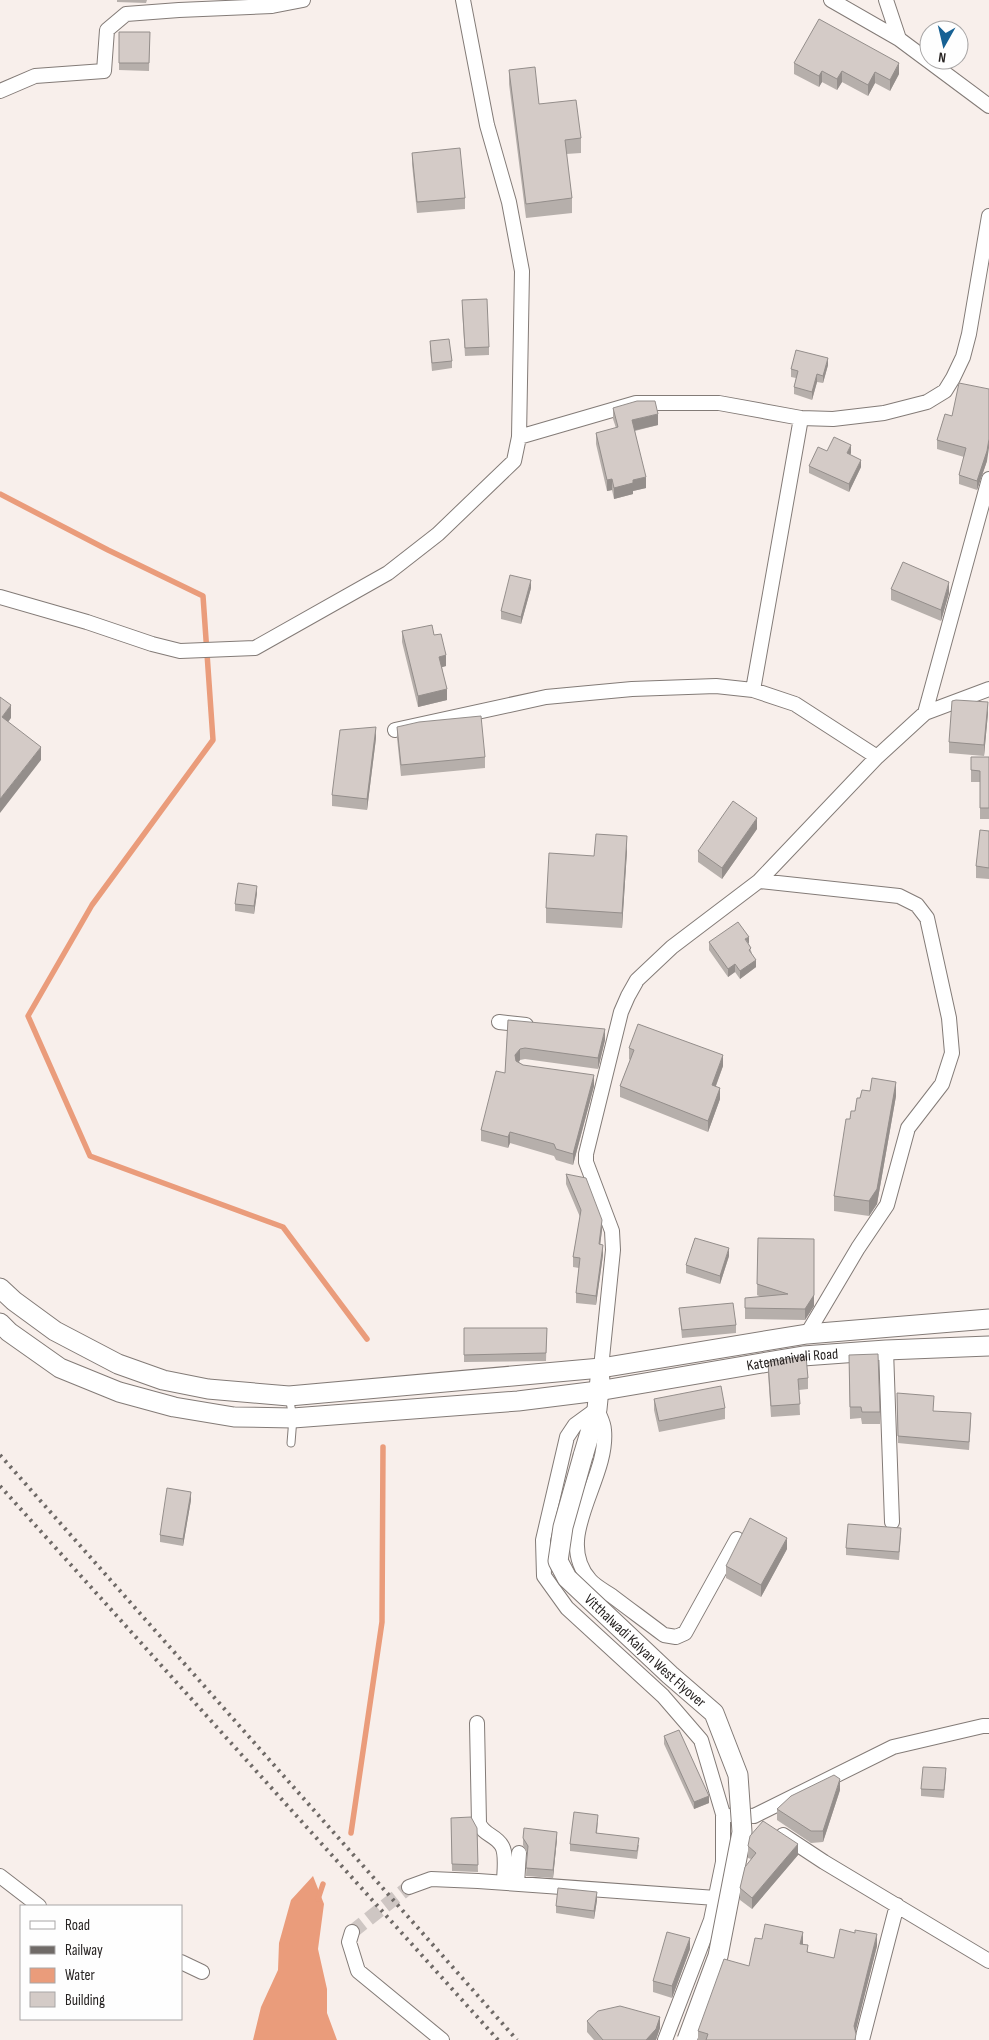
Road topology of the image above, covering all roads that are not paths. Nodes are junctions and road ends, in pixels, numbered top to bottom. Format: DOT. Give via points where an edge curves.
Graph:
graph roads {
  1 [pos="303,0"];
  2 [pos="463,0"];
  3 [pos="831,0"];
  4 [pos="886,0"];
  5 [pos="273,3"];
  6 [pos="899,39"];
  7 [pos="0,91"];
  8 [pos="989,106"];
  9 [pos="989,216"];
  10 [pos="800,418"];
  11 [pos="519,437"];
  12 [pos="989,479"];
  13 [pos="0,597"];
  14 [pos="989,688"];
  15 [pos="753,690"];
  16 [pos="926,712"];
  17 [pos="396,730"];
  18 [pos="877,756"];
  19 [pos="759,880"];
  20 [pos="499,1022"];
  21 [pos="538,1026"];
  22 [pos="598,1030"];
  23 [pos="616,1032"];
  24 [pos="587,1076"];
  25 [pos="604,1079"];
  26 [pos="0,1288"];
  27 [pos="14,1301"];
  28 [pos="0,1317"];
  29 [pos="989,1319"];
  30 [pos="0,1323"];
  31 [pos="807,1334"];
  32 [pos="989,1346"];
  33 [pos="886,1350"];
  34 [pos="601,1368"];
  35 [pos="409,1385"];
  36 [pos="289,1396"];
  37 [pos="598,1400"];
  38 [pos="413,1409"];
  39 [pos="293,1418"];
  40 [pos="291,1443"];
  41 [pos="892,1522"];
  42 [pos="737,1538"];
  43 [pos="477,1723"];
  44 [pos="989,1726"];
  45 [pos="723,1814"];
  46 [pos="754,1816"];
  47 [pos="520,1853"];
  48 [pos="0,1876"];
  49 [pos="510,1883"];
  50 [pos="408,1887"];
  51 [pos="716,1898"];
  52 [pos="39,1905"];
  53 [pos="896,1905"];
  54 [pos="352,1932"];
  55 [pos="989,1961"];
  56 [pos="182,1962"];
  57 [pos="202,1972"];
  58 [pos="442,2040"];
  59 [pos="665,2040"];
  60 [pos="687,2040"];
  61 [pos="862,2040"];
  1 -- 5 [label="street"];
  2 -- 11 [label="street" via="485,116 509,202 522,271"];
  3 -- 6 [label="street"];
  4 -- 6 [label="street"];
  5 -- 7 [label="street" via="126,14 107,30 104,71 35,76"];
  6 -- 8 [label="street"];
  9 -- 10 [label="street" via="965,350 954,378 945,390 927,402 884,413 833,419"];
  10 -- 11 [label="street" via="719,403 636,403"];
  10 -- 15 [label="street"];
  11 -- 13 [label="street" via="514,461 438,534 388,573 255,648 180,651"];
  12 -- 16 [label="street"];
  14 -- 16 [label="street"];
  15 -- 17 [label="street" via="716,686 546,697"];
  15 -- 18 [label="street" via="795,704"];
  16 -- 18 [label="street"];
  18 -- 19 [label="street"];
  19 -- 23 [label="street" via="672,946 637,980"];
  19 -- 31 [label="street" via="899,896 917,905 927,918 949,1018 952,1052 942,1084 908,1128 887,1205"];
  20 -- 21 [label="street"];
  22 -- 23 [label="street"];
  23 -- 25 [label="street"];
  24 -- 25 [label="street"];
  25 -- 34 [label="street" via="586,1154 586,1162 612,1231 613,1250"];
  26 -- 27 [label="main road, Katemanivali Road"];
  27 -- 28 [label="main road"];
  27 -- 36 [label="main road, Katemanivali Road" via="63,1335 118,1364 163,1380"];
  29 -- 31 [label="main road, Katemanivali Road"];
  30 -- 39 [label="main road, Katemanivali Road" via="60,1368 120,1392 174,1408 234,1417"];
  31 -- 34 [label="main road, Katemanivali Road"];
  32 -- 33 [label="main road, Katemanivali Road"];
  33 -- 37 [label="main road, Katemanivali Road" via="804,1356"];
  33 -- 41 [label="street"];
  34 -- 35 [label="main road, Katemanivali Road"];
  34 -- 37 [label="main road, Vitthalwadi Kalyan West Flyover"];
  35 -- 36 [label="main road, Katemanivali Road"];
  35 -- 38 [label="main road"];
  36 -- 39 [label="lane"];
  37 -- 38 [label="main road, Katemanivali Road" via="518,1401"];
  37 -- 42 [label="street" via="604,1430 602,1456 578,1530 576,1552 590,1581 664,1636 676,1637 685,1633"];
  37 -- 45 [label="street" via="566,1437 543,1540 544,1576 567,1608 663,1696 701,1740"];
  37 -- 60 [label="main road, Vitthalwadi Kalyan West Flyover, bridge" via="563,1527 558,1562 568,1578 714,1713 738,1775 742,1832 718,1956"];
  38 -- 39 [label="main road, Katemanivali Road"];
  39 -- 40 [label="lane"];
  43 -- 49 [label="street" via="479,1823 482,1830 501,1843"];
  44 -- 46 [label="street" via="893,1747"];
  45 -- 46 [label="street"];
  45 -- 51 [label="street" via="723,1862"];
  46 -- 53 [label="street"];
  47 -- 49 [label="street"];
  48 -- 52 [label="street"];
  49 -- 50 [label="street" via="431,1879"];
  49 -- 51 [label="street"];
  51 -- 59 [label="street" via="711,1920"];
  53 -- 55 [label="street"];
  53 -- 61 [label="street"];
  54 -- 58 [label="street" via="349,1942 358,1971"];
  56 -- 57 [label="street"];
}
